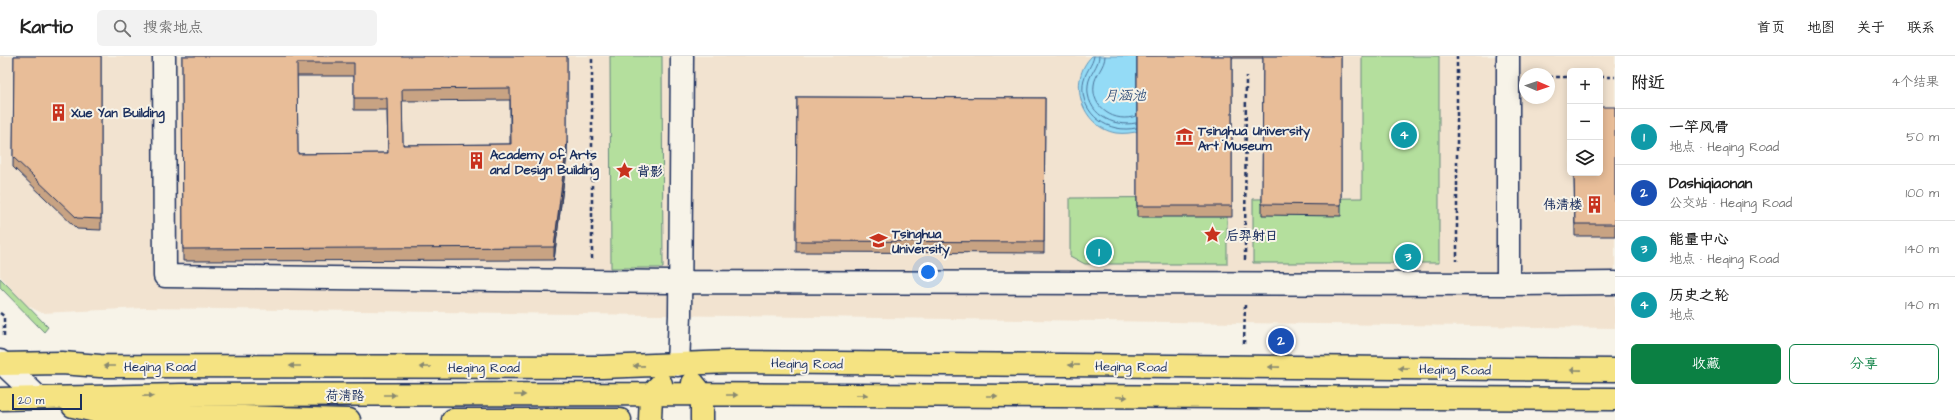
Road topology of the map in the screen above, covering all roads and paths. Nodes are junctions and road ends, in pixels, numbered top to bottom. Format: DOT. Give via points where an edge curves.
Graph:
graph roads {
  1 [pos="164,56"];
  2 [pos="592,56"];
  3 [pos="682,56"];
  4 [pos="1457,56"];
  5 [pos="1508,56"];
  6 [pos="1246,76"];
  7 [pos="1555,77"];
  8 [pos="1567,77"];
  9 [pos="1603,77"];
  10 [pos="1615,77"];
  11 [pos="592,281"];
  12 [pos="681,282"];
  13 [pos="1245,283"];
  14 [pos="1457,284"];
  15 [pos="1508,284"];
  16 [pos="1615,284"];
  17 [pos="1,363"];
  18 [pos="678,365"];
  19 [pos="1244,367"];
  20 [pos="1615,370"];
  21 [pos="651,394"];
  22 [pos="702,394"];
  23 [pos="0,398"];
  24 [pos="39,398"];
  25 [pos="1615,399"];
  26 [pos="349,420"];
  27 [pos="453,420"];
  28 [pos="620,420"];
  29 [pos="650,420"];
  30 [pos="702,420"];
  1 -- 11 [label="street" via="165,276"];
  2 -- 11 [label="path"];
  3 -- 12 [label="street"];
  4 -- 14 [label="path"];
  5 -- 15 [label="street"];
  6 -- 13 [label="path"];
  7 -- 8 [label="path"];
  9 -- 10 [label="path"];
  11 -- 12 [label="street"];
  12 -- 13 [label="street"];
  12 -- 18 [label="street"];
  13 -- 14 [label="street"];
  13 -- 19 [label="path"];
  14 -- 15 [label="street"];
  15 -- 16 [label="street"];
  18 -- 17 [label="main road, Heqing Road, one-way" via="132,366"];
  17 -- 24 [label="street"];
  19 -- 18 [label="main road, Heqing Road, one-way" via="738,362"];
  18 -- 21 [label="main road"];
  18 -- 22 [label="main road"];
  20 -- 19 [label="main road, Heqing Road, one-way"];
  21 -- 22 [label="main road"];
  24 -- 21 [label="main road, 荷清路, one-way" via="180,395"];
  21 -- 29 [label="main road"];
  22 -- 25 [label="main road, one-way"];
  22 -- 30 [label="main road"];
  23 -- 24 [label="main road"];
  24 -- 26 [label="main road" via="104,413"];
  27 -- 28 [label="main road"];
}
